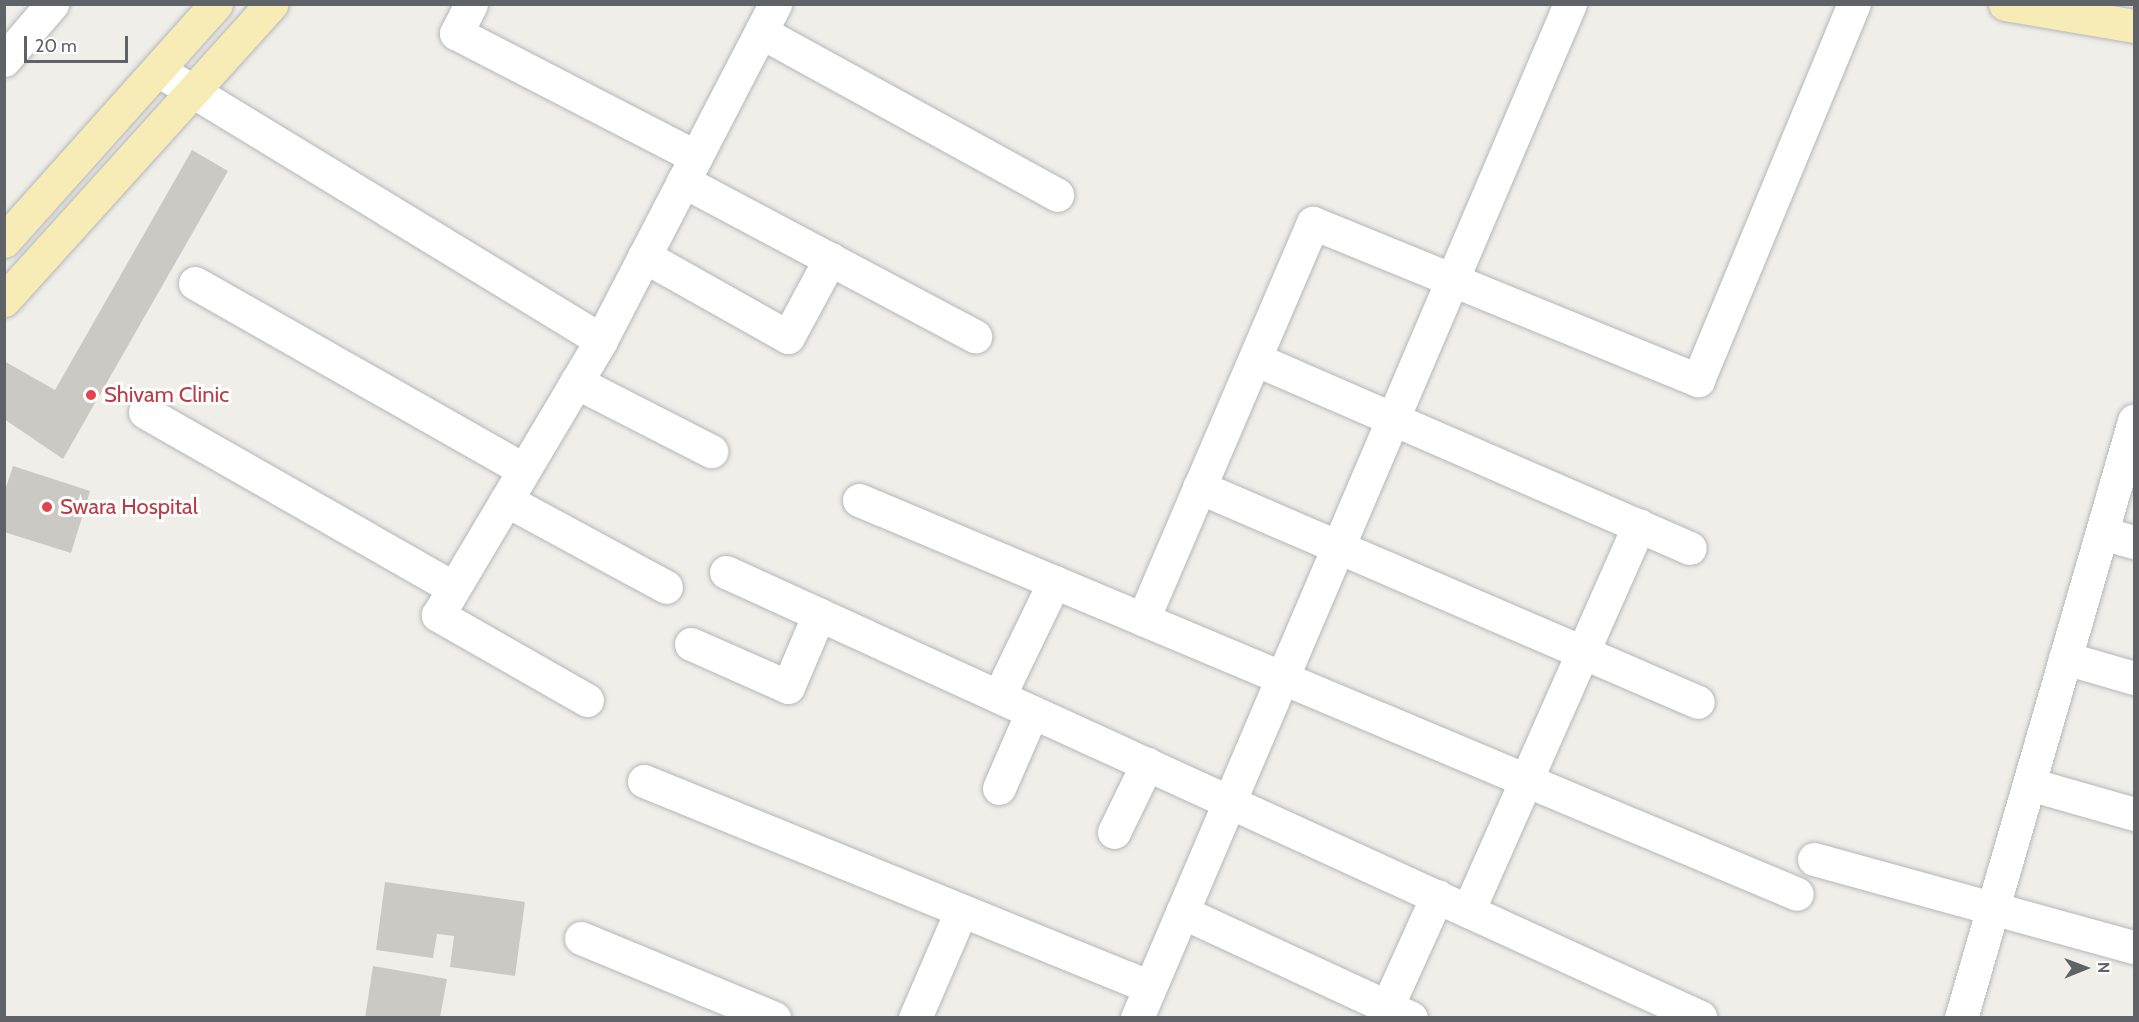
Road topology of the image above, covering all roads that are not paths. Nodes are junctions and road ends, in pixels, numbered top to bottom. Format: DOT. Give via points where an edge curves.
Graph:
graph roads {
  1 [pos="52,4"];
  2 [pos="216,4"];
  3 [pos="272,4"];
  4 [pos="471,4"];
  5 [pos="1570,4"];
  6 [pos="1854,4"];
  7 [pos="2005,4"];
  8 [pos="768,18"];
  9 [pos="2134,26"];
  10 [pos="4,60"];
  11 [pos="158,70"];
  12 [pos="194,93"];
  13 [pos="689,169"];
  14 [pos="1057,195"];
  15 [pos="4,241"];
  16 [pos="644,256"];
  17 [pos="830,259"];
  18 [pos="1456,281"];
  19 [pos="195,283"];
  20 [pos="4,300"];
  21 [pos="975,336"];
  22 [pos="601,340"];
  23 [pos="1255,359"];
  24 [pos="576,382"];
  25 [pos="145,412"];
  26 [pos="1395,420"];
  27 [pos="2134,421"];
  28 [pos="711,452"];
  29 [pos="524,470"];
  30 [pos="1199,487"];
  31 [pos="506,500"];
  32 [pos="859,500"];
  33 [pos="1639,525"];
  34 [pos="2102,533"];
  35 [pos="2134,542"];
  36 [pos="1340,548"];
  37 [pos="1690,548"];
  38 [pos="726,573"];
  39 [pos="1054,582"];
  40 [pos="666,587"];
  41 [pos="453,588"];
  42 [pos="819,614"];
  43 [pos="1143,619"];
  44 [pos="691,644"];
  45 [pos="1582,652"];
  46 [pos="2065,658"];
  47 [pos="2134,678"];
  48 [pos="1284,679"];
  49 [pos="999,696"];
  50 [pos="587,700"];
  51 [pos="1698,702"];
  52 [pos="1032,712"];
  53 [pos="1148,764"];
  54 [pos="1526,780"];
  55 [pos="644,781"];
  56 [pos="2029,784"];
  57 [pos="999,788"];
  58 [pos="1230,802"];
  59 [pos="2134,814"];
  60 [pos="1114,832"];
  61 [pos="1814,859"];
  62 [pos="1797,894"];
  63 [pos="1437,896"];
  64 [pos="961,911"];
  65 [pos="1468,911"];
  66 [pos="1992,911"];
  67 [pos="1182,912"];
  68 [pos="581,938"];
  69 [pos="2134,947"];
  70 [pos="1150,987"];
  71 [pos="1393,1014"];
  72 [pos="774,1017"];
  73 [pos="915,1017"];
  74 [pos="1137,1017"];
  75 [pos="1700,1017"];
  76 [pos="1961,1017"];
  1 -- 10 [label="street"];
  2 -- 11 [label="main road"];
  3 -- 12 [label="main road"];
  4 -- 13 [label="street" via="456,33"];
  5 -- 18 [label="street"];
  6 -- 18 [label="street" via="1698,380"];
  7 -- 9 [label="main road"];
  8 -- 13 [label="street"];
  8 -- 14 [label="street"];
  11 -- 12 [label="street"];
  11 -- 15 [label="main road"];
  12 -- 20 [label="main road"];
  12 -- 22 [label="street"];
  13 -- 16 [label="street"];
  13 -- 17 [label="street"];
  16 -- 17 [label="street" via="788,337"];
  16 -- 22 [label="street"];
  17 -- 21 [label="street"];
  18 -- 23 [label="street" via="1313,223"];
  18 -- 26 [label="street"];
  19 -- 29 [label="street"];
  22 -- 24 [label="street"];
  23 -- 26 [label="street"];
  23 -- 30 [label="street"];
  24 -- 28 [label="street"];
  24 -- 29 [label="street"];
  25 -- 41 [label="street"];
  26 -- 33 [label="street"];
  26 -- 36 [label="street"];
  27 -- 34 [label="street"];
  29 -- 31 [label="street"];
  30 -- 36 [label="street"];
  30 -- 43 [label="street"];
  31 -- 40 [label="street"];
  31 -- 41 [label="street"];
  32 -- 39 [label="street"];
  33 -- 37 [label="street"];
  33 -- 45 [label="street"];
  34 -- 35 [label="street"];
  34 -- 46 [label="street"];
  36 -- 45 [label="street"];
  36 -- 48 [label="street"];
  38 -- 42 [label="street"];
  39 -- 43 [label="street"];
  39 -- 49 [label="street"];
  41 -- 50 [label="street" via="438,615"];
  42 -- 44 [label="street" via="788,687"];
  42 -- 49 [label="street"];
  43 -- 48 [label="street"];
  45 -- 51 [label="street"];
  45 -- 54 [label="street"];
  46 -- 47 [label="street"];
  46 -- 56 [label="street"];
  48 -- 54 [label="street"];
  48 -- 58 [label="street"];
  49 -- 52 [label="street"];
  52 -- 53 [label="street"];
  52 -- 57 [label="street"];
  53 -- 58 [label="street"];
  53 -- 60 [label="street"];
  54 -- 62 [label="street"];
  54 -- 65 [label="street"];
  55 -- 64 [label="street"];
  56 -- 59 [label="street"];
  56 -- 66 [label="street"];
  58 -- 63 [label="street"];
  58 -- 67 [label="street"];
  61 -- 66 [label="street"];
  63 -- 65 [label="street"];
  63 -- 71 [label="street"];
  64 -- 70 [label="street"];
  64 -- 73 [label="street"];
  65 -- 75 [label="street"];
  66 -- 69 [label="street"];
  66 -- 76 [label="street"];
  67 -- 70 [label="street"];
  67 -- 71 [label="street"];
  68 -- 72 [label="street"];
  70 -- 74 [label="street"];
}
